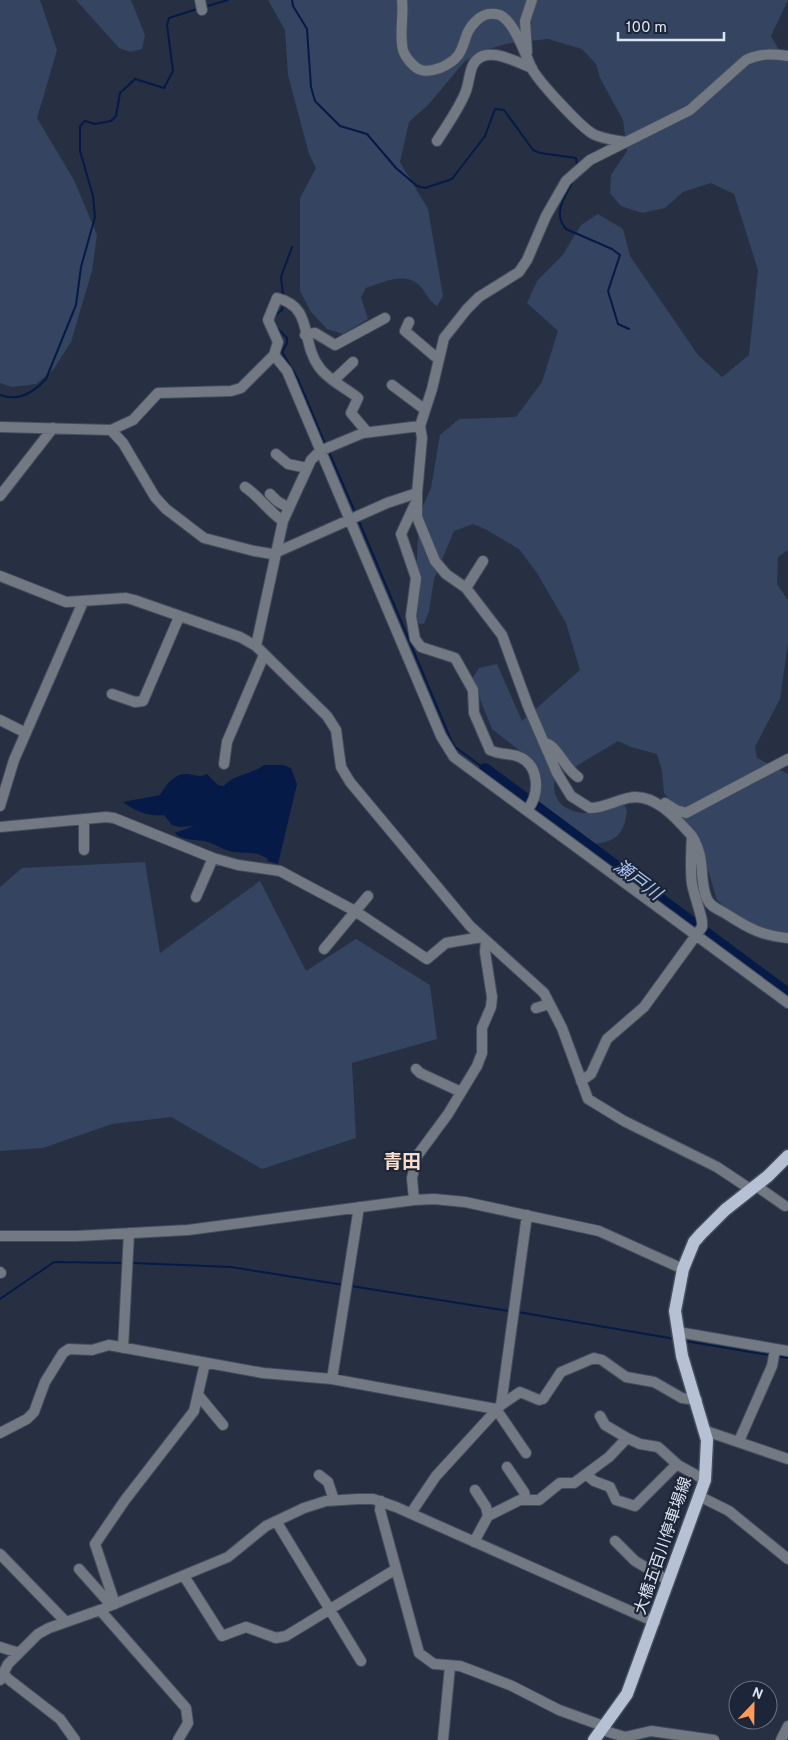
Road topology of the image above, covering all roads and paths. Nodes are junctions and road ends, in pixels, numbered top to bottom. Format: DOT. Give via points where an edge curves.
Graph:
graph roads {
  1 [pos="402,0"];
  2 [pos="532,0"];
  3 [pos="527,53"];
  4 [pos="788,56"];
  5 [pos="532,68"];
  6 [pos="437,141"];
  7 [pos="625,142"];
  8 [pos="385,318"];
  9 [pos="410,322"];
  10 [pos="305,335"];
  11 [pos="274,355"];
  12 [pos="438,359"];
  13 [pos="353,362"];
  14 [pos="334,380"];
  15 [pos="392,385"];
  16 [pos="424,409"];
  17 [pos="420,426"];
  18 [pos="0,427"];
  19 [pos="53,428"];
  20 [pos="111,430"];
  21 [pos="367,432"];
  22 [pos="325,449"];
  23 [pos="276,454"];
  24 [pos="307,468"];
  25 [pos="244,487"];
  26 [pos="270,494"];
  27 [pos="0,496"];
  28 [pos="417,497"];
  29 [pos="289,508"];
  30 [pos="354,517"];
  31 [pos="283,521"];
  32 [pos="277,552"];
  33 [pos="483,561"];
  34 [pos="0,576"];
  35 [pos="466,588"];
  36 [pos="84,602"];
  37 [pos="179,617"];
  38 [pos="256,646"];
  39 [pos="264,655"];
  40 [pos="112,694"];
  41 [pos="0,720"];
  42 [pos="26,733"];
  43 [pos="544,743"];
  44 [pos="788,759"];
  45 [pos="224,764"];
  46 [pos="578,777"];
  47 [pos="657,803"];
  48 [pos="0,806"];
  49 [pos="528,809"];
  50 [pos="84,819"];
  51 [pos="0,827"];
  52 [pos="692,836"];
  53 [pos="84,850"];
  54 [pos="213,858"];
  55 [pos="368,896"];
  56 [pos="196,897"];
  57 [pos="355,911"];
  58 [pos="699,931"];
  59 [pos="788,938"];
  60 [pos="484,939"];
  61 [pos="324,949"];
  62 [pos="788,1003"];
  63 [pos="549,1004"];
  64 [pos="536,1008"];
  65 [pos="416,1069"];
  66 [pos="581,1081"];
  67 [pos="461,1092"];
  68 [pos="788,1156"];
  69 [pos="752,1187"];
  70 [pos="414,1200"];
  71 [pos="784,1206"];
  72 [pos="359,1208"];
  73 [pos="527,1215"];
  74 [pos="129,1234"];
  75 [pos="0,1236"];
  76 [pos="683,1269"];
  77 [pos="679,1337"];
  78 [pos="123,1348"];
  79 [pos="788,1351"];
  80 [pos="774,1354"];
  81 [pos="205,1363"];
  82 [pos="332,1379"];
  83 [pos="199,1396"];
  84 [pos="697,1400"];
  85 [pos="499,1407"];
  86 [pos="600,1416"];
  87 [pos="223,1425"];
  88 [pos="706,1431"];
  89 [pos="0,1433"];
  90 [pos="627,1438"];
  91 [pos="739,1441"];
  92 [pos="526,1452"];
  93 [pos="788,1459"];
  94 [pos="677,1464"];
  95 [pos="507,1467"];
  96 [pos="586,1474"];
  97 [pos="320,1475"];
  98 [pos="705,1480"];
  99 [pos="475,1490"];
  100 [pos="701,1497"];
  101 [pos="334,1500"];
  102 [pos="526,1500"];
  103 [pos="381,1501"];
  104 [pos="411,1513"];
  105 [pos="488,1516"];
  106 [pos="276,1521"];
  107 [pos="615,1541"];
  108 [pos="474,1542"];
  109 [pos="0,1554"];
  110 [pos="788,1559"];
  111 [pos="79,1569"];
  112 [pos="396,1569"];
  113 [pos="184,1576"];
  114 [pos="669,1581"];
  115 [pos="113,1605"];
  116 [pos="330,1609"];
  117 [pos="100,1610"];
  118 [pos="65,1621"];
  119 [pos="655,1622"];
  120 [pos="0,1647"];
  121 [pos="19,1653"];
  122 [pos="362,1661"];
  123 [pos="450,1666"];
  124 [pos="2,1676"];
  125 [pos="788,1726"];
  126 [pos="602,1734"];
  127 [pos="75,1740"];
  128 [pos="178,1740"];
  129 [pos="443,1740"];
  130 [pos="714,1740"];
  131 [pos="781,1740"];
  1 -- 3 [label="street" via="404,53 422,70 437,69 455,60 472,26 487,14 506,17"];
  2 -- 3 [label="street" via="525,21"];
  3 -- 5 [label="street"];
  4 -- 7 [label="street" via="764,54 746,60 690,110"];
  5 -- 6 [label="street" via="496,55 486,55 478,60 472,67 460,105"];
  5 -- 7 [label="street" via="552,94 594,135"];
  7 -- 12 [label="street" via="590,160 566,181 519,272 479,297 467,309 444,338"];
  8 -- 10 [label="street" via="335,344 315,334"];
  9 -- 12 [label="street" via="404,331"];
  10 -- 11 [label="street" via="300,311 278,298 268,320 278,342"];
  10 -- 14 [label="street" via="311,355"];
  11 -- 20 [label="street" via="237,390 158,393 133,420"];
  11 -- 22 [label="street" via="287,371"];
  12 -- 16 [label="street"];
  13 -- 14 [label="street"];
  14 -- 21 [label="street" via="358,398 351,413"];
  15 -- 16 [label="street"];
  16 -- 17 [label="street"];
  17 -- 21 [label="street"];
  17 -- 28 [label="street" via="422,446"];
  18 -- 19 [label="street"];
  19 -- 20 [label="street"];
  19 -- 27 [label="street"];
  20 -- 32 [label="street" via="123,443 155,497 196,533 246,549"];
  21 -- 22 [label="street"];
  22 -- 24 [label="street"];
  22 -- 30 [label="street"];
  23 -- 24 [label="street" via="288,464"];
  24 -- 29 [label="street"];
  25 -- 31 [label="street" via="257,495 268,511"];
  26 -- 29 [label="street"];
  28 -- 30 [label="street" via="410,494"];
  28 -- 35 [label="street" via="417,517 434,561"];
  28 -- 49 [label="street" via="401,534 416,578 411,616 414,639 421,647 455,658 473,690 474,714 490,750 519,756 526,761 536,780 534,801"];
  29 -- 31 [label="street"];
  30 -- 32 [label="street"];
  30 -- 49 [label="street" via="447,747 454,757"];
  31 -- 32 [label="street"];
  32 -- 38 [label="street"];
  33 -- 35 [label="street"];
  34 -- 36 [label="street" via="58,601"];
  35 -- 43 [label="street" via="502,635"];
  36 -- 37 [label="street" via="126,598"];
  36 -- 42 [label="street"];
  37 -- 38 [label="street" via="240,637"];
  37 -- 40 [label="street" via="143,701 135,702"];
  38 -- 39 [label="street"];
  39 -- 45 [label="street" via="227,742"];
  39 -- 60 [label="street" via="328,716 336,730 341,766 350,782"];
  41 -- 42 [label="street"];
  42 -- 48 [label="street"];
  43 -- 46 [label="street" via="553,746"];
  43 -- 47 [label="street" via="565,788 590,808 636,797"];
  44 -- 47 [label="street" via="686,812 676,810 660,799"];
  47 -- 52 [label="street"];
  49 -- 58 [label="street"];
  50 -- 51 [label="street"];
  50 -- 53 [label="street"];
  50 -- 54 [label="street" via="114,818"];
  52 -- 58 [label="street" via="692,883 703,920"];
  52 -- 59 [label="street" via="700,853 707,898 713,906 759,933"];
  54 -- 56 [label="street"];
  54 -- 57 [label="street" via="280,870"];
  55 -- 57 [label="street"];
  57 -- 60 [label="street" via="427,959 446,943"];
  57 -- 61 [label="street"];
  58 -- 62 [label="street"];
  58 -- 66 [label="street" via="644,1007 607,1039 591,1074"];
  60 -- 63 [label="street" via="544,994"];
  60 -- 67 [label="street" via="491,1007 482,1028 482,1053"];
  63 -- 64 [label="street"];
  63 -- 66 [label="street" via="562,1028"];
  65 -- 67 [label="street"];
  66 -- 69 [label="street" via="588,1098 603,1108"];
  67 -- 70 [label="street" via="417,1156 412,1178"];
  68 -- 69 [label="main road, 大橋五百川停車場線"];
  69 -- 71 [label="street"];
  69 -- 76 [label="main road, 大橋五百川停車場線" via="694,1242"];
  70 -- 72 [label="street"];
  70 -- 73 [label="street" via="465,1202"];
  72 -- 74 [label="street" via="188,1230"];
  72 -- 82 [label="street"];
  73 -- 76 [label="street" via="599,1231"];
  73 -- 85 [label="street"];
  74 -- 75 [label="street"];
  74 -- 78 [label="street"];
  76 -- 77 [label="main road, 大橋五百川停車場線" via="676,1304"];
  77 -- 80 [label="street"];
  77 -- 84 [label="main road, 大橋五百川停車場線"];
  78 -- 81 [label="street"];
  78 -- 89 [label="street" via="109,1345 92,1350 66,1351 49,1374 34,1412 27,1420"];
  79 -- 80 [label="street"];
  80 -- 91 [label="street"];
  81 -- 82 [label="street" via="279,1375"];
  81 -- 83 [label="street"];
  82 -- 85 [label="street"];
  83 -- 87 [label="street"];
  83 -- 115 [label="street" via="194,1411 95,1544"];
  84 -- 85 [label="street" via="682,1398 654,1382 626,1377 594,1358 559,1373 543,1399 518,1392"];
  84 -- 88 [label="main road, 大橋五百川停車場線"];
  85 -- 92 [label="street"];
  85 -- 104 [label="street" via="436,1476"];
  86 -- 90 [label="street" via="606,1425"];
  88 -- 91 [label="street"];
  88 -- 98 [label="main road, 大橋五百川停車場線"];
  90 -- 94 [label="street" via="658,1447"];
  90 -- 96 [label="street"];
  91 -- 93 [label="street"];
  94 -- 96 [label="street" via="635,1506 616,1500 610,1487"];
  94 -- 98 [label="street"];
  95 -- 102 [label="street"];
  96 -- 102 [label="street" via="574,1483 560,1484 538,1500"];
  97 -- 101 [label="street" via="328,1482"];
  98 -- 100 [label="main road, 大橋五百川停車場線"];
  99 -- 105 [label="street"];
  100 -- 110 [label="street" via="729,1511"];
  100 -- 114 [label="main road, 大橋五百川停車場線"];
  101 -- 103 [label="street"];
  101 -- 106 [label="street" via="316,1503"];
  102 -- 105 [label="street"];
  103 -- 104 [label="street"];
  103 -- 112 [label="street" via="380,1510"];
  104 -- 108 [label="street"];
  105 -- 108 [label="street"];
  106 -- 113 [label="street" via="236,1552"];
  106 -- 116 [label="street"];
  107 -- 114 [label="street" via="635,1562"];
  108 -- 119 [label="street"];
  109 -- 118 [label="street"];
  111 -- 115 [label="street"];
  112 -- 116 [label="street"];
  112 -- 123 [label="street" via="409,1608 417,1650 434,1664"];
  113 -- 115 [label="street"];
  113 -- 116 [label="street" via="222,1636 246,1627 271,1637 282,1637"];
  114 -- 119 [label="main road, 大橋五百川停車場線"];
  115 -- 117 [label="street"];
  116 -- 122 [label="street"];
  117 -- 118 [label="street"];
  117 -- 128 [label="street" via="186,1708 188,1723"];
  118 -- 121 [label="street" via="38,1634"];
  119 -- 126 [label="main road, 大橋五百川停車場線" via="627,1694"];
  120 -- 121 [label="street"];
  121 -- 124 [label="street"];
  123 -- 126 [label="street" via="460,1666 496,1679"];
  123 -- 129 [label="street"];
  124 -- 127 [label="street" via="60,1719"];
  125 -- 131 [label="street"];
  126 -- 130 [label="street" via="625,1737 651,1731"];
}
